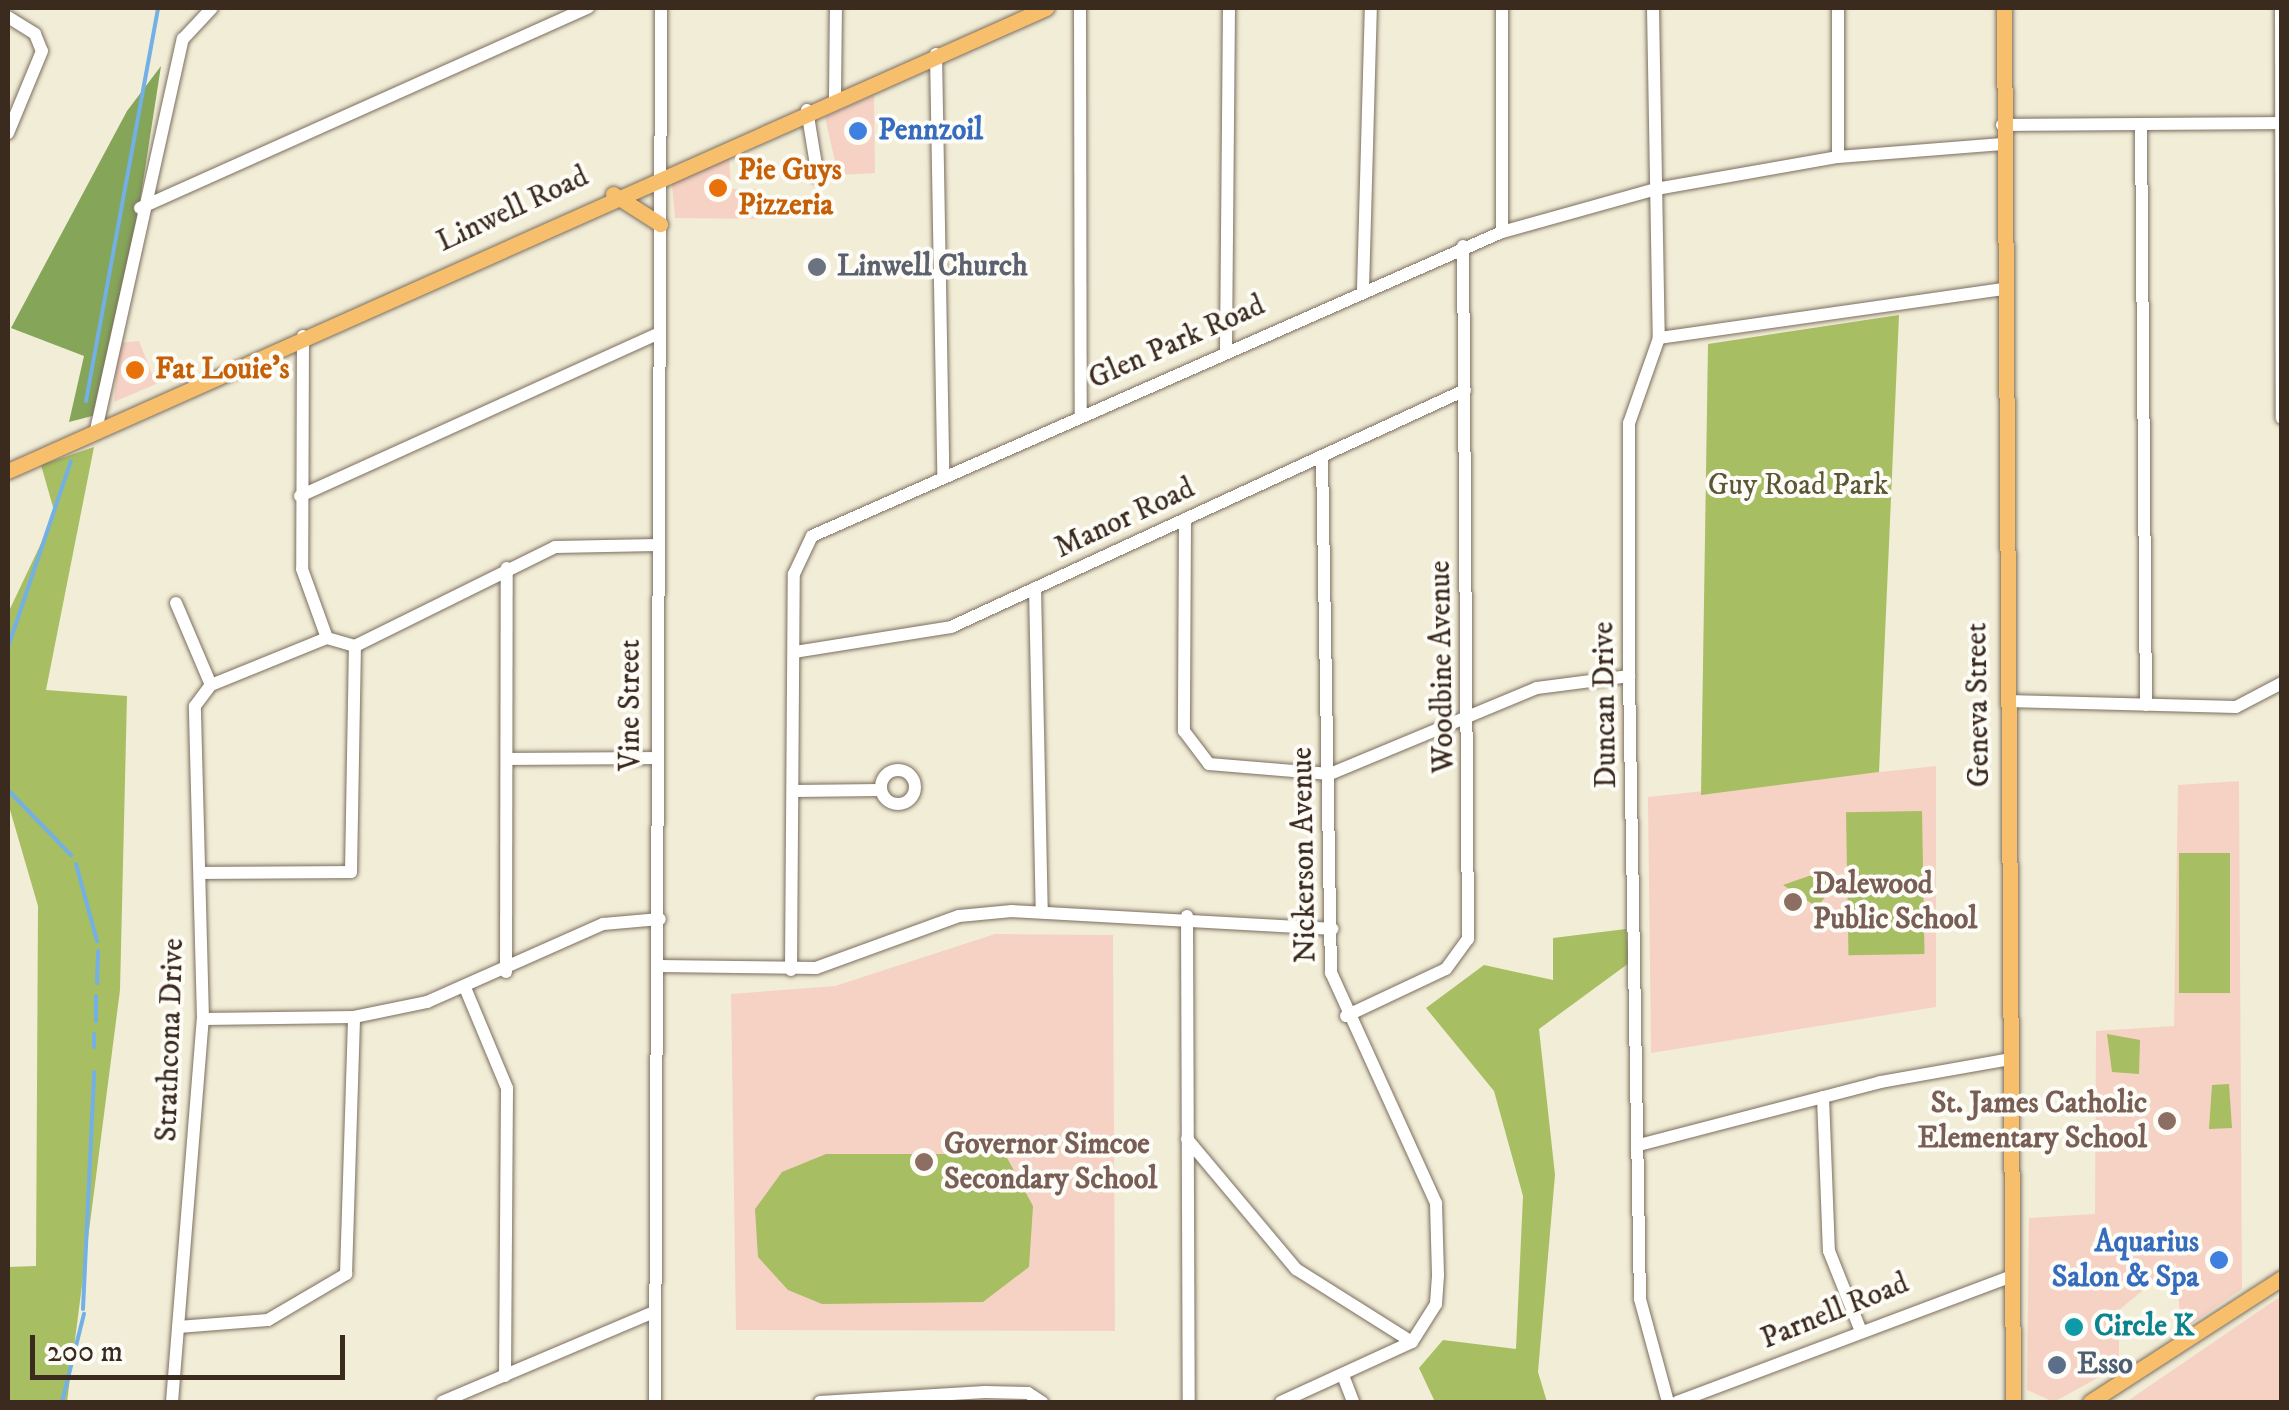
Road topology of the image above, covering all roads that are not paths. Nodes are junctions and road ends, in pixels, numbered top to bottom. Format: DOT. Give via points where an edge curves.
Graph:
graph roads {
  1 [pos="212,8"];
  2 [pos="588,8"];
  3 [pos="661,8"];
  4 [pos="836,8"];
  5 [pos="1046,8"];
  6 [pos="1080,8"];
  7 [pos="1229,8"];
  8 [pos="1371,8"];
  9 [pos="1502,8"];
  10 [pos="1654,8"];
  11 [pos="1838,8"];
  12 [pos="2004,8"];
  13 [pos="2280,8"];
  14 [pos="8,17"];
  15 [pos="936,54"];
  16 [pos="835,97"];
  17 [pos="808,110"];
  18 [pos="2281,123"];
  19 [pos="2002,125"];
  20 [pos="2141,125"];
  21 [pos="8,133"];
  22 [pos="2002,144"];
  23 [pos="1838,157"];
  24 [pos="661,172"];
  25 [pos="818,176"];
  26 [pos="1656,189"];
  27 [pos="613,194"];
  28 [pos="140,208"];
  29 [pos="660,224"];
  30 [pos="1502,232"];
  31 [pos="1463,246"];
  32 [pos="2003,288"];
  33 [pos="1363,289"];
  34 [pos="660,333"];
  35 [pos="303,336"];
  36 [pos="1659,338"];
  37 [pos="1226,349"];
  38 [pos="2281,373"];
  39 [pos="1465,390"];
  40 [pos="1081,413"];
  41 [pos="2282,418"];
  42 [pos="96,430"];
  43 [pos="1322,456"];
  44 [pos="8,470"];
  45 [pos="942,474"];
  46 [pos="300,496"];
  47 [pos="1185,520"];
  48 [pos="657,545"];
  49 [pos="507,568"];
  50 [pos="1035,588"];
  51 [pos="176,602"];
  52 [pos="326,638"];
  53 [pos="354,646"];
  54 [pos="794,652"];
  55 [pos="1629,676"];
  56 [pos="2282,682"];
  57 [pos="211,685"];
  58 [pos="2007,700"];
  59 [pos="2146,705"];
  60 [pos="1469,720"];
  61 [pos="655,758"];
  62 [pos="507,760"];
  63 [pos="1330,774"];
  64 [pos="880,790"];
  65 [pos="794,791"];
  66 [pos="200,873"];
  67 [pos="1042,910"];
  68 [pos="1187,916"];
  69 [pos="660,919"];
  70 [pos="1332,929"];
  71 [pos="659,966"];
  72 [pos="791,970"];
  73 [pos="506,972"];
  74 [pos="466,990"];
  75 [pos="1346,1016"];
  76 [pos="354,1017"];
  77 [pos="203,1019"];
  78 [pos="2011,1059"];
  79 [pos="1823,1097"];
  80 [pos="1187,1139"];
  81 [pos="1639,1145"];
  82 [pos="2012,1276"];
  83 [pos="2282,1278"];
  84 [pos="652,1313"];
  85 [pos="178,1327"];
  86 [pos="1860,1329"];
  87 [pos="1412,1342"];
  88 [pos="505,1376"];
  89 [pos="1344,1378"];
  90 [pos="2017,1398"];
  91 [pos="172,1402"];
  92 [pos="442,1402"];
  93 [pos="655,1402"];
  94 [pos="820,1402"];
  95 [pos="1042,1402"];
  96 [pos="1189,1402"];
  97 [pos="1281,1402"];
  98 [pos="1354,1402"];
  99 [pos="1668,1402"];
  100 [pos="1677,1402"];
  101 [pos="2090,1402"];
  1 -- 28 [label="street" via="188,26"];
  2 -- 28 [label="street"];
  3 -- 24 [label="street, Vine Street"];
  4 -- 16 [label="street"];
  5 -- 15 [label="main road, Linwell Road"];
  6 -- 40 [label="street"];
  7 -- 37 [label="street"];
  8 -- 33 [label="street"];
  9 -- 30 [label="street"];
  10 -- 26 [label="street, Duncan Drive"];
  11 -- 23 [label="street"];
  12 -- 19 [label="main road, Geneva Street"];
  13 -- 18 [label="street"];
  14 -- 21 [label="street" via="35,34 42,51"];
  15 -- 16 [label="main road, Linwell Road"];
  15 -- 45 [label="street"];
  16 -- 17 [label="main road, Linwell Road"];
  17 -- 24 [label="main road, Linwell Road"];
  17 -- 25 [label="street"];
  18 -- 20 [label="street"];
  18 -- 38 [label="street"];
  19 -- 20 [label="street"];
  19 -- 22 [label="main road, Geneva Street"];
  20 -- 59 [label="street"];
  22 -- 23 [label="street, Glen Park Road"];
  22 -- 32 [label="main road, Geneva Street"];
  23 -- 26 [label="street, Glen Park Road"];
  24 -- 27 [label="main road, Linwell Road"];
  24 -- 29 [label="street, Vine Street"];
  26 -- 30 [label="street, Glen Park Road"];
  26 -- 36 [label="street, Duncan Drive"];
  27 -- 29 [label="main road"];
  27 -- 35 [label="main road, Linwell Road"];
  28 -- 42 [label="street"];
  29 -- 34 [label="street, Vine Street"];
  30 -- 31 [label="street, Glen Park Road"];
  31 -- 33 [label="street, Glen Park Road"];
  31 -- 39 [label="street, Woodbine Avenue"];
  32 -- 36 [label="street"];
  32 -- 58 [label="main road, Geneva Street"];
  33 -- 37 [label="street, Glen Park Road"];
  34 -- 46 [label="street"];
  34 -- 48 [label="street, Vine Street"];
  35 -- 42 [label="main road, Linwell Road"];
  35 -- 46 [label="street"];
  36 -- 55 [label="street, Duncan Drive" via="1629,423"];
  37 -- 40 [label="street, Glen Park Road"];
  38 -- 41 [label="street"];
  39 -- 43 [label="street, Manor Road"];
  39 -- 60 [label="street, Woodbine Avenue"];
  40 -- 45 [label="street, Glen Park Road"];
  42 -- 44 [label="main road, Linwell Road"];
  43 -- 47 [label="street, Manor Road"];
  43 -- 63 [label="street, Nickerson Avenue"];
  45 -- 54 [label="street, Glen Park Road" via="812,536 794,574"];
  46 -- 52 [label="street" via="302,569"];
  47 -- 50 [label="street, Manor Road"];
  47 -- 63 [label="street" via="1188,746 1225,768"];
  48 -- 49 [label="street" via="555,547"];
  48 -- 61 [label="street, Vine Street"];
  49 -- 53 [label="street"];
  49 -- 62 [label="street"];
  50 -- 54 [label="street, Manor Road" via="926,635"];
  50 -- 67 [label="street"];
  51 -- 57 [label="street"];
  52 -- 53 [label="street"];
  52 -- 57 [label="street"];
  53 -- 66 [label="street" via="351,872"];
  54 -- 65 [label="street, Glen Park Road"];
  55 -- 60 [label="street" via="1537,688"];
  55 -- 81 [label="street, Duncan Drive"];
  56 -- 59 [label="street" via="2236,707"];
  57 -- 66 [label="street, Strathcona Drive" via="196,706"];
  58 -- 59 [label="street"];
  58 -- 78 [label="main road, Geneva Street"];
  60 -- 63 [label="street"];
  60 -- 75 [label="street, Woodbine Avenue" via="1468,939 1446,969"];
  61 -- 62 [label="street"];
  61 -- 69 [label="street, Vine Street"];
  62 -- 73 [label="street"];
  63 -- 70 [label="street, Nickerson Avenue"];
  64 -- 65 [label="street"];
  65 -- 72 [label="street, Glen Park Road"];
  66 -- 77 [label="street, Strathcona Drive"];
  67 -- 68 [label="street"];
  67 -- 72 [label="street" via="959,916 845,962"];
  68 -- 70 [label="street"];
  68 -- 80 [label="street"];
  69 -- 71 [label="street, Vine Street"];
  69 -- 73 [label="street" via="603,924"];
  70 -- 75 [label="street, Nickerson Avenue" via="1331,973"];
  71 -- 72 [label="street"];
  71 -- 84 [label="street, Vine Street"];
  73 -- 74 [label="street"];
  74 -- 76 [label="street"];
  74 -- 88 [label="street" via="507,1088"];
  75 -- 87 [label="street, Nickerson Avenue" via="1436,1202 1436,1304"];
  76 -- 77 [label="street"];
  76 -- 85 [label="street" via="342,1280 268,1320"];
  77 -- 85 [label="street, Strathcona Drive"];
  78 -- 79 [label="street"];
  78 -- 82 [label="main road, Geneva Street"];
  79 -- 81 [label="street"];
  79 -- 86 [label="street" via="1829,1251"];
  80 -- 87 [label="street" via="1296,1269"];
  80 -- 96 [label="street"];
  81 -- 99 [label="street, Duncan Drive" via="1643,1332"];
  82 -- 86 [label="street, Parnell Road"];
  82 -- 90 [label="main road, Geneva Street"];
  83 -- 101 [label="main road"];
  84 -- 88 [label="street"];
  84 -- 93 [label="street, Vine Street"];
  85 -- 91 [label="street, Strathcona Drive"];
  86 -- 100 [label="street, Parnell Road"];
  87 -- 89 [label="street"];
  88 -- 92 [label="street"];
  89 -- 97 [label="street"];
  89 -- 98 [label="street"];
  94 -- 95 [label="street" via="1028,1392"];
}
